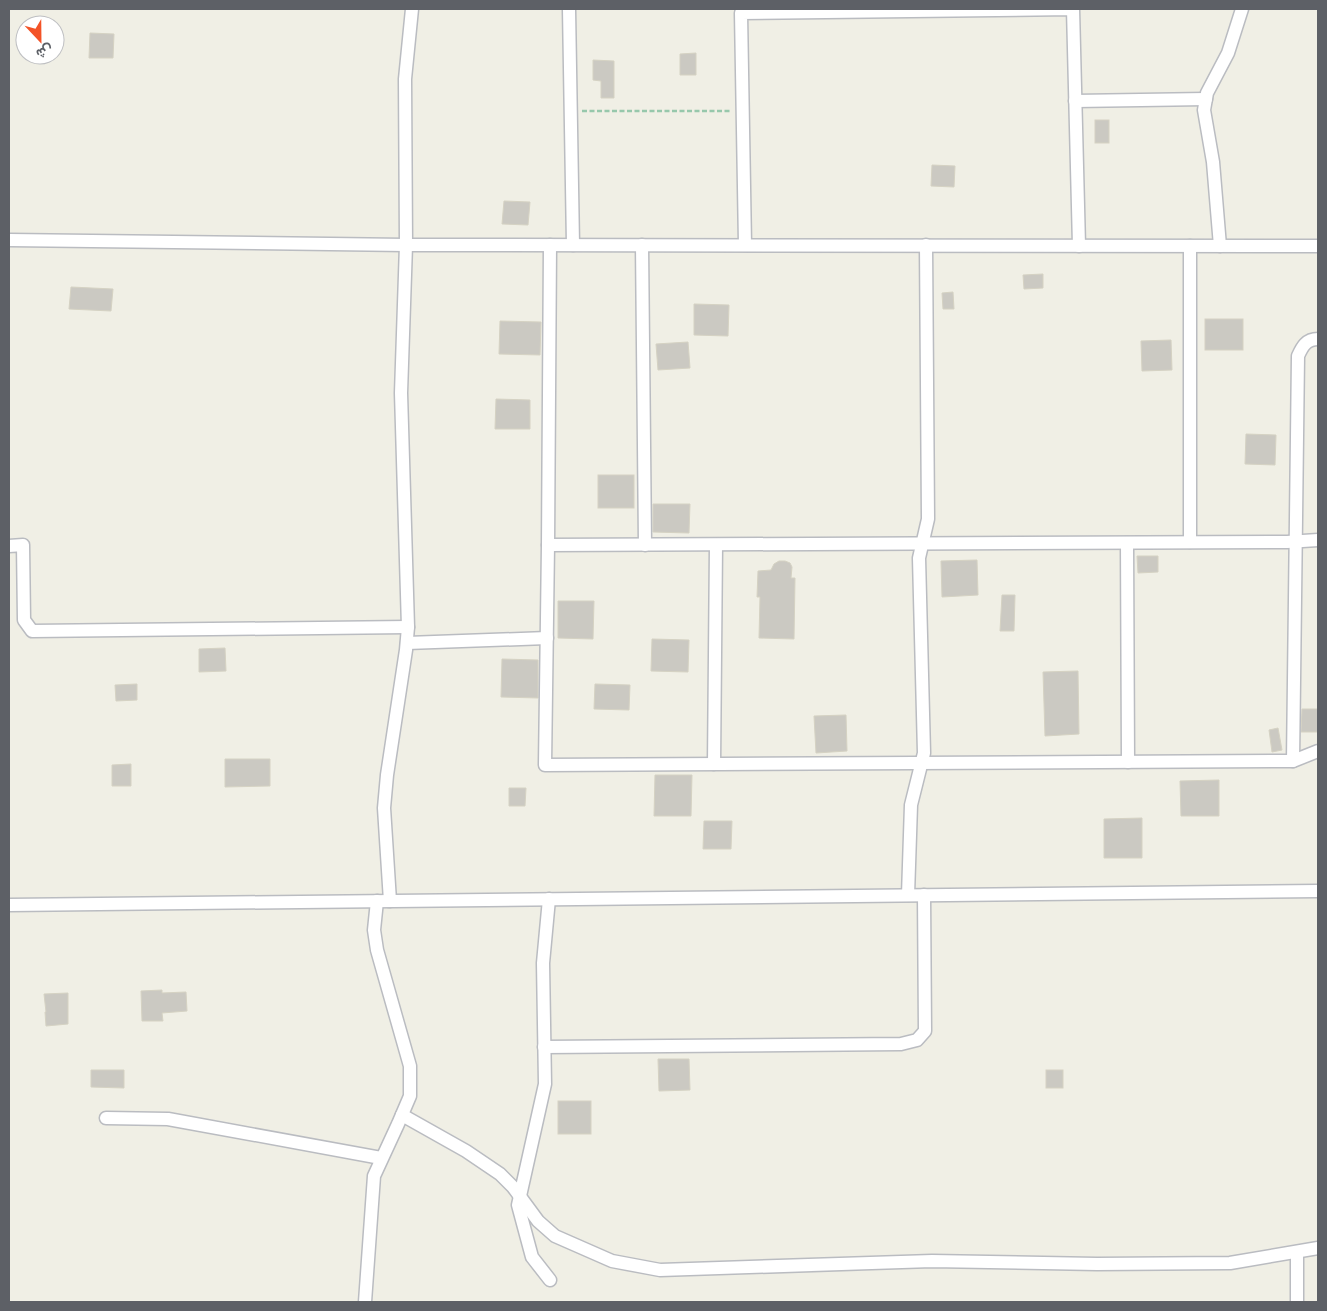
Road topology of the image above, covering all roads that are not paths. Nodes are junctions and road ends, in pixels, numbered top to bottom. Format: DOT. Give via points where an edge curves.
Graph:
graph roads {
  1 [pos="412,9"];
  2 [pos="569,9"];
  3 [pos="1242,9"];
  4 [pos="906,10"];
  5 [pos="1206,99"];
  6 [pos="1075,101"];
  7 [pos="9,240"];
  8 [pos="406,245"];
  9 [pos="550,245"];
  10 [pos="573,245"];
  11 [pos="642,245"];
  12 [pos="745,245"];
  13 [pos="926,246"];
  14 [pos="1079,246"];
  15 [pos="1190,246"];
  16 [pos="1220,246"];
  17 [pos="1318,246"];
  18 [pos="1318,339"];
  19 [pos="1318,540"];
  20 [pos="1190,542"];
  21 [pos="1295,542"];
  22 [pos="1127,543"];
  23 [pos="922,544"];
  24 [pos="645,545"];
  25 [pos="716,545"];
  26 [pos="9,546"];
  27 [pos="548,546"];
  28 [pos="408,627"];
  29 [pos="547,638"];
  30 [pos="407,644"];
  31 [pos="1318,751"];
  32 [pos="1293,761"];
  33 [pos="1128,762"];
  34 [pos="921,763"];
  35 [pos="714,764"];
  36 [pos="1318,890"];
  37 [pos="908,895"];
  38 [pos="924,895"];
  39 [pos="549,899"];
  40 [pos="384,901"];
  41 [pos="9,905"];
  42 [pos="544,1047"];
  43 [pos="402,1115"];
  44 [pos="106,1118"];
  45 [pos="382,1158"];
  46 [pos="520,1197"];
  47 [pos="1318,1248"];
  48 [pos="1297,1252"];
  49 [pos="550,1280"];
  50 [pos="365,1302"];
  51 [pos="1297,1302"];
  1 -- 8 [label="street" via="405,79"];
  2 -- 10 [label="street"];
  3 -- 5 [label="street" via="1228,53"];
  4 -- 6 [label="street" via="1073,9"];
  4 -- 12 [label="street" via="741,13"];
  5 -- 6 [label="street"];
  5 -- 16 [label="street" via="1204,110 1213,162"];
  6 -- 14 [label="street"];
  7 -- 8 [label="street"];
  8 -- 9 [label="street"];
  8 -- 28 [label="street" via="401,393"];
  9 -- 10 [label="street"];
  9 -- 27 [label="street"];
  10 -- 11 [label="street"];
  11 -- 12 [label="street"];
  11 -- 24 [label="street"];
  12 -- 13 [label="street"];
  13 -- 14 [label="street"];
  13 -- 23 [label="street" via="928,519"];
  14 -- 15 [label="street"];
  15 -- 16 [label="street"];
  15 -- 20 [label="street"];
  16 -- 17 [label="street"];
  18 -- 21 [label="street" via="1303,344 1298,356"];
  19 -- 21 [label="street"];
  20 -- 21 [label="street"];
  20 -- 22 [label="street"];
  21 -- 32 [label="street"];
  22 -- 23 [label="street"];
  22 -- 33 [label="street"];
  23 -- 25 [label="street"];
  23 -- 34 [label="street" via="919,558 924,753"];
  24 -- 25 [label="street"];
  24 -- 27 [label="street"];
  25 -- 35 [label="street"];
  26 -- 28 [label="street" via="23,545 24,620 32,631"];
  27 -- 29 [label="street"];
  28 -- 30 [label="street"];
  29 -- 30 [label="street"];
  29 -- 35 [label="street" via="545,765"];
  30 -- 40 [label="street" via="384,808"];
  31 -- 32 [label="street"];
  32 -- 33 [label="street"];
  33 -- 34 [label="street"];
  34 -- 35 [label="street"];
  34 -- 37 [label="street" via="911,805"];
  36 -- 38 [label="street"];
  37 -- 38 [label="street"];
  37 -- 39 [label="street"];
  38 -- 42 [label="street" via="925,1030 917,1040 901,1044"];
  39 -- 40 [label="street"];
  39 -- 42 [label="street" via="543,963"];
  40 -- 41 [label="street"];
  40 -- 43 [label="street" via="374,930 410,1066 410,1096"];
  42 -- 46 [label="street" via="545,1084"];
  43 -- 45 [label="street"];
  43 -- 46 [label="street" via="500,1174"];
  44 -- 45 [label="street" via="168,1119"];
  45 -- 50 [label="street" via="374,1176"];
  46 -- 48 [label="street" via="538,1221 556,1236 612,1261 660,1270 932,1261 1230,1264"];
  46 -- 49 [label="street" via="518,1205 532,1257"];
  47 -- 48 [label="street"];
  48 -- 51 [label="street"];
}
